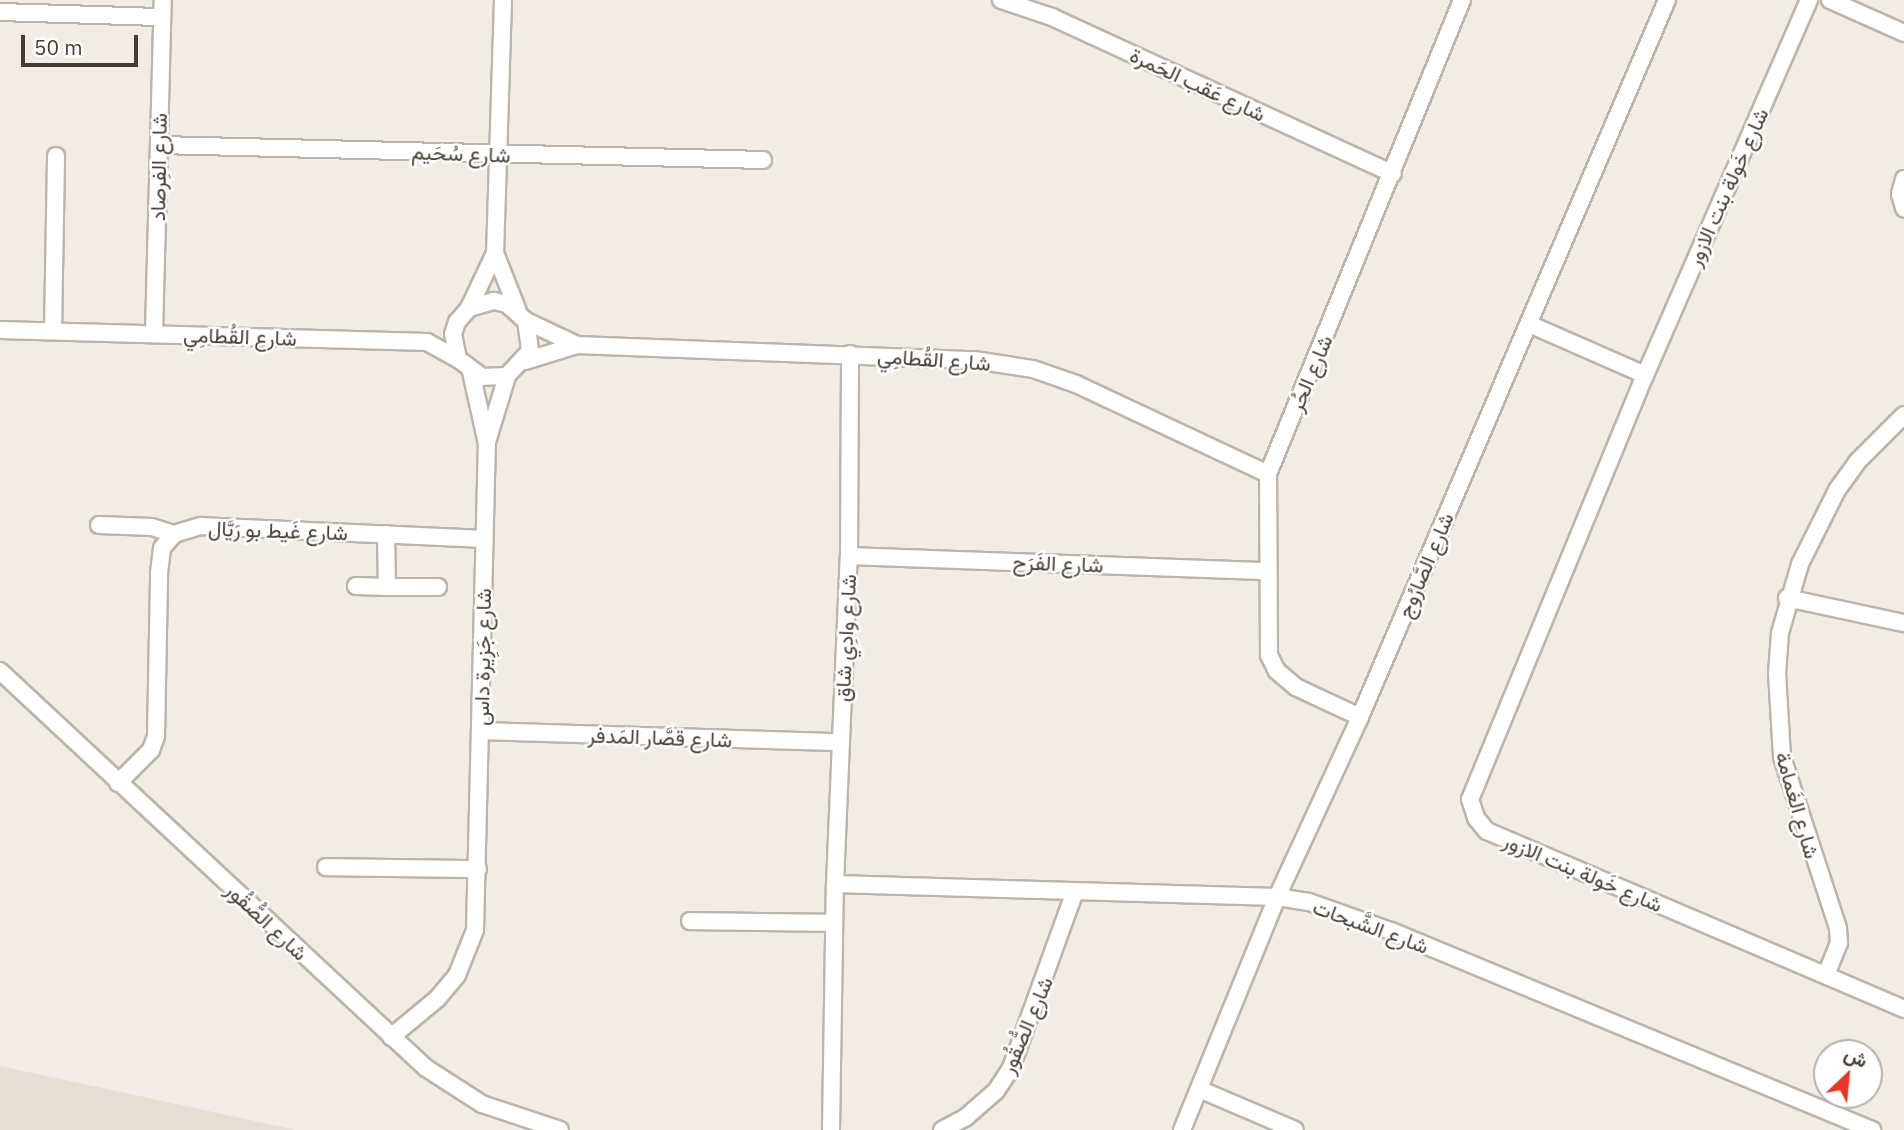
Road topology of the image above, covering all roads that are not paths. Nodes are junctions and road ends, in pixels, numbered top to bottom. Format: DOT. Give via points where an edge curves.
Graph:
graph roads {
  1 [pos="163,0"];
  2 [pos="503,0"];
  3 [pos="1001,0"];
  4 [pos="1462,0"];
  5 [pos="1667,0"];
  6 [pos="1809,0"];
  7 [pos="1830,0"];
  8 [pos="0,12"];
  9 [pos="162,17"];
  10 [pos="1904,33"];
  11 [pos="159,145"];
  12 [pos="498,154"];
  13 [pos="56,156"];
  14 [pos="763,160"];
  15 [pos="1393,174"];
  16 [pos="1904,179"];
  17 [pos="1904,208"];
  18 [pos="495,253"];
  19 [pos="469,308"];
  20 [pos="522,316"];
  21 [pos="457,323"];
  22 [pos="1529,324"];
  23 [pos="0,330"];
  24 [pos="53,331"];
  25 [pos="154,333"];
  26 [pos="427,342"];
  27 [pos="577,345"];
  28 [pos="850,354"];
  29 [pos="458,359"];
  30 [pos="525,361"];
  31 [pos="471,372"];
  32 [pos="1645,375"];
  33 [pos="507,376"];
  34 [pos="1904,415"];
  35 [pos="486,444"];
  36 [pos="1268,474"];
  37 [pos="99,525"];
  38 [pos="174,534"];
  39 [pos="386,534"];
  40 [pos="483,539"];
  41 [pos="849,556"];
  42 [pos="1267,571"];
  43 [pos="356,586"];
  44 [pos="387,587"];
  45 [pos="438,587"];
  46 [pos="1787,598"];
  47 [pos="1904,623"];
  48 [pos="0,671"];
  49 [pos="1360,717"];
  50 [pos="481,732"];
  51 [pos="840,742"];
  52 [pos="118,783"];
  53 [pos="326,867"];
  54 [pos="478,869"];
  55 [pos="835,884"];
  56 [pos="1074,894"];
  57 [pos="1277,897"];
  58 [pos="690,922"];
  59 [pos="834,923"];
  60 [pos="1826,975"];
  61 [pos="1904,1009"];
  62 [pos="391,1037"];
  63 [pos="1199,1089"];
  64 [pos="560,1130"];
  65 [pos="831,1130"];
  66 [pos="942,1130"];
  67 [pos="1182,1130"];
  68 [pos="1295,1130"];
  69 [pos="1872,1130"];
  1 -- 9 [label="street, شارع الفِرصاد"];
  2 -- 12 [label="street"];
  3 -- 15 [label="street, شارع عَقب الحَمرة" via="1052,17"];
  4 -- 15 [label="street, شارع الحُر"];
  5 -- 22 [label="street, شارع الصَّارُوج"];
  6 -- 32 [label="street, شارع خَولة بنت الازور"];
  7 -- 10 [label="street"];
  8 -- 9 [label="street"];
  9 -- 11 [label="street, شارع الفِرصاد"];
  11 -- 12 [label="street, شارع سُحَيم"];
  11 -- 25 [label="street, شارع الفِرصاد"];
  12 -- 14 [label="street, شارع سُحَيم"];
  12 -- 18 [label="street"];
  13 -- 24 [label="street"];
  15 -- 36 [label="street, شارع الحُر"];
  16 -- 17 [label="street" via="1900,194"];
  18 -- 19 [label="street"];
  18 -- 20 [label="street"];
  19 -- 20 [label="street" via="494,301"];
  19 -- 21 [label="street"];
  20 -- 27 [label="street, شارع القُطامِي"];
  20 -- 30 [label="street" via="531,341"];
  21 -- 26 [label="street"];
  21 -- 29 [label="street" via="453,334"];
  22 -- 32 [label="street"];
  22 -- 49 [label="street, شارع الصَّارُوج"];
  23 -- 24 [label="street, شارع القُطامِي"];
  24 -- 25 [label="street, شارع القُطامِي"];
  25 -- 26 [label="street, شارع القُطامِي"];
  26 -- 29 [label="street, شارع القُطامِي"];
  27 -- 28 [label="street, شارع القُطامِي"];
  27 -- 30 [label="street, شارع القُطامِي"];
  28 -- 36 [label="street, شارع القُطامِي" via="974,360 1033,369 1076,384"];
  28 -- 41 [label="street, شارع وادِي شاق"];
  29 -- 31 [label="street"];
  30 -- 33 [label="street"];
  31 -- 33 [label="street" via="495,379"];
  31 -- 35 [label="street, شارع جَزِيرة داس"];
  32 -- 60 [label="street, شارع خَولة بنت الازور" via="1474,782 1473,808 1487,831"];
  33 -- 35 [label="street, شارع جَزِيرة داس"];
  34 -- 46 [label="street, شارع الغَمامة" via="1857,462 1837,490"];
  35 -- 40 [label="street, شارع جَزِيرة داس"];
  36 -- 42 [label="street, شارع الحُر"];
  37 -- 38 [label="street" via="152,527"];
  38 -- 39 [label="street, شارع غَيط بو رَيَّال" via="201,526"];
  38 -- 52 [label="street" via="162,548 159,573 156,736 151,750"];
  39 -- 40 [label="street, شارع غَيط بو رَيَّال"];
  39 -- 44 [label="street"];
  40 -- 50 [label="street, شارع جَزِيرة داس"];
  41 -- 42 [label="street, شارع الفَرَح"];
  41 -- 51 [label="street, شارع وادِي شاق"];
  42 -- 49 [label="street, شارع الحُر" via="1269,655 1277,671 1296,687"];
  43 -- 44 [label="street"];
  44 -- 45 [label="street"];
  46 -- 47 [label="street"];
  46 -- 60 [label="street, شارع الغَمامة" via="1777,674 1782,757 1838,928 1839,943"];
  48 -- 52 [label="street, شارع الصُّقُور"];
  49 -- 57 [label="street, شارع الصَّارُوج"];
  50 -- 51 [label="street, شارع قصَّار المَدفر"];
  50 -- 54 [label="street, شارع جَزِيرة داس"];
  51 -- 55 [label="street, شارع وادِي شاق"];
  52 -- 62 [label="street, شارع الصُّقُور"];
  53 -- 54 [label="street"];
  54 -- 62 [label="street, شارع جَزِيرة داس" via="475,930 457,975 437,999"];
  55 -- 56 [label="street, شارع الشَّبحات"];
  55 -- 59 [label="street, شارع وادِي شاق"];
  56 -- 57 [label="street, شارع الشَّبحات"];
  56 -- 66 [label="street, شارع الصُّقُور" via="1011,1068 996,1091"];
  57 -- 63 [label="street, شارع الصَّارُوج"];
  57 -- 69 [label="street, شارع الشَّبحات" via="1354,916"];
  58 -- 59 [label="street"];
  59 -- 65 [label="street, شارع وادِي شاق"];
  60 -- 61 [label="street, شارع خَولة بنت الازور"];
  62 -- 64 [label="street, شارع الصُّقُور" via="425,1068 482,1104"];
  63 -- 67 [label="street, شارع الصَّارُوج"];
  63 -- 68 [label="street"];
}
